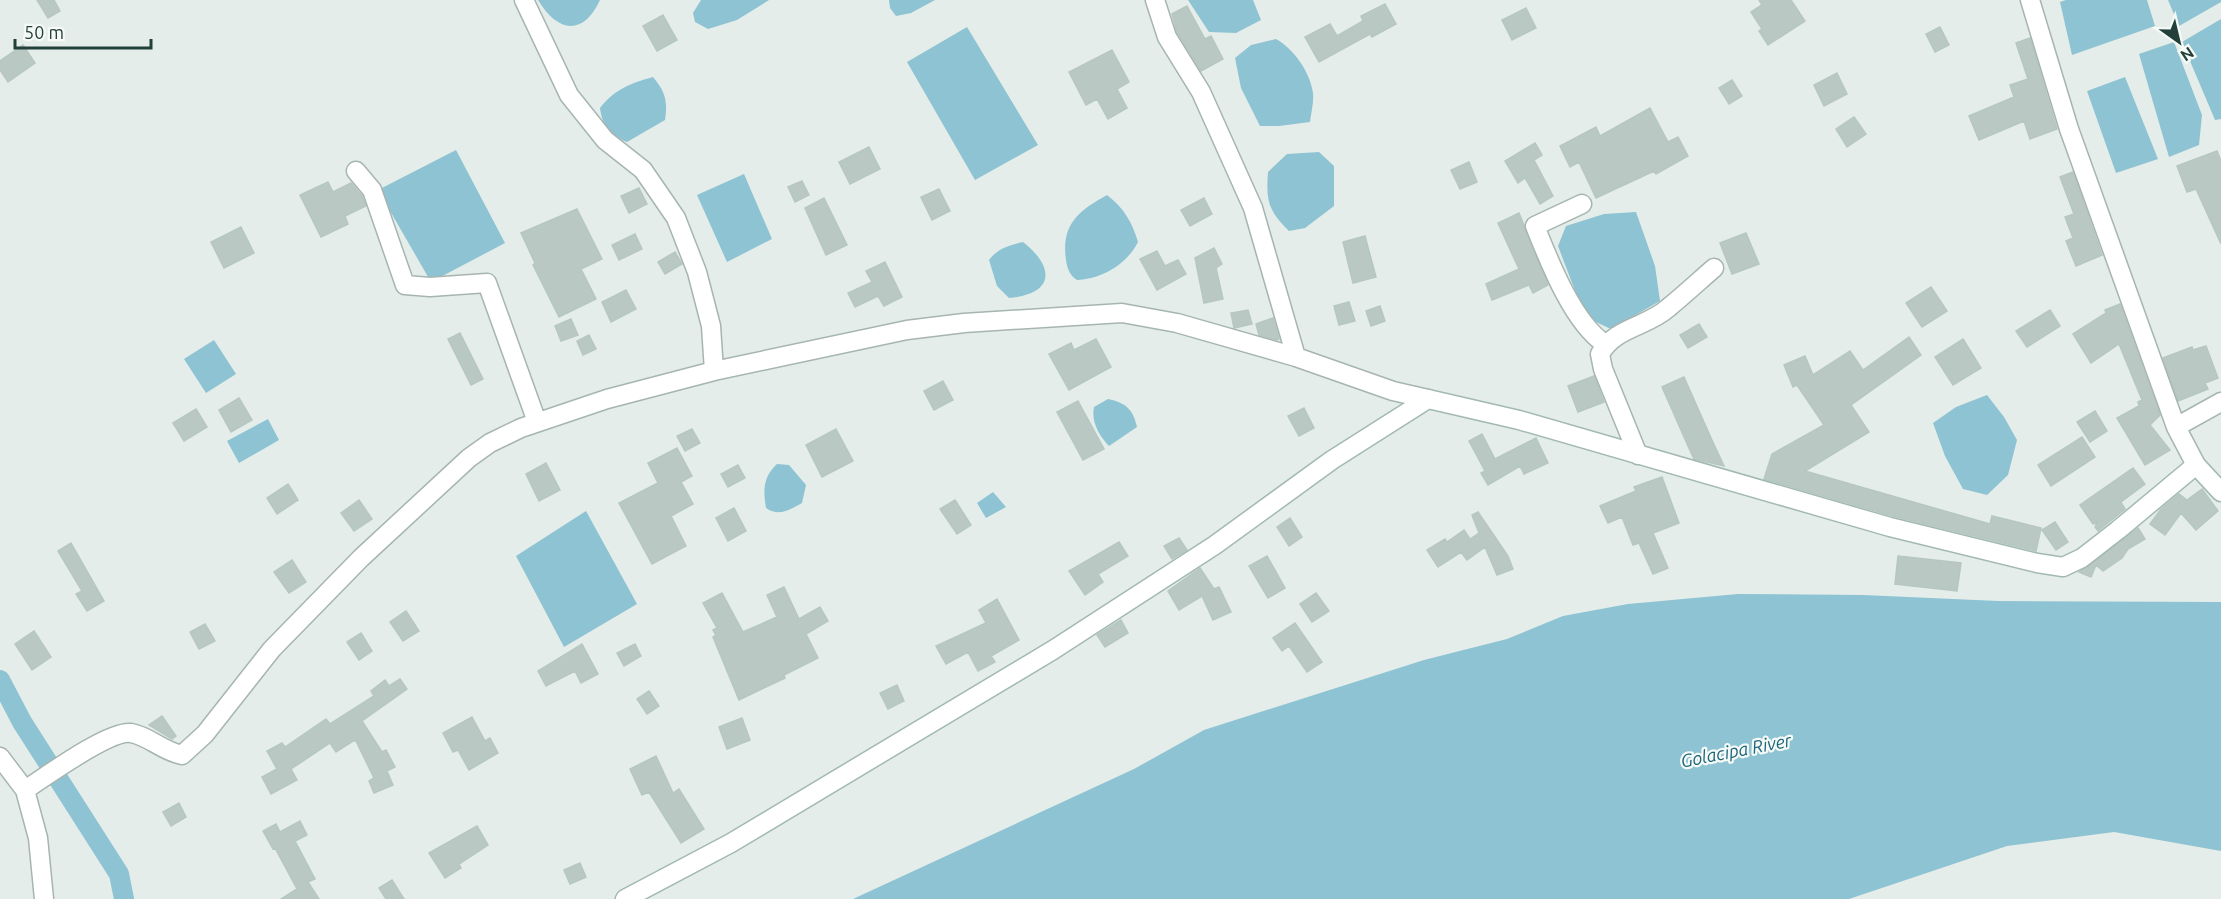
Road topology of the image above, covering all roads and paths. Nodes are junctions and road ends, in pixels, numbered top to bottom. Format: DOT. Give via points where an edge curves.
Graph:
graph roads {
  1 [pos="524,0"];
  2 [pos="1155,0"];
  3 [pos="2030,0"];
  4 [pos="356,171"];
  5 [pos="1582,204"];
  6 [pos="1714,268"];
  7 [pos="1605,344"];
  8 [pos="1296,357"];
  9 [pos="714,371"];
  10 [pos="1428,399"];
  11 [pos="2221,402"];
  12 [pos="537,423"];
  13 [pos="2176,427"];
  14 [pos="1638,455"];
  15 [pos="2196,465"];
  16 [pos="2221,492"];
  17 [pos="0,757"];
  18 [pos="25,790"];
  19 [pos="44,899"];
  20 [pos="625,899"];
  1 -- 9 [label="street" via="569,95 605,140 643,170 676,218 697,272 711,326"];
  2 -- 8 [label="street" via="1167,37 1201,92 1253,208"];
  3 -- 13 [label="street" via="2069,129"];
  4 -- 12 [label="street" via="372,190 405,285 488,283"];
  5 -- 7 [label="street" via="1535,226 1568,297 1595,337"];
  6 -- 7 [label="street" via="1667,309"];
  7 -- 14 [label="street" via="1600,354 1603,369"];
  8 -- 9 [label="street" via="1177,322 1122,313 907,330"];
  8 -- 10 [label="street"];
  9 -- 12 [label="street" via="607,399"];
  10 -- 14 [label="street" via="1519,420"];
  10 -- 20 [label="street" via="1053,650 731,843"];
  11 -- 13 [label="street"];
  12 -- 18 [label="street" via="490,443 469,458 361,558 272,650 193,747 182,755 166,752 128,733 72,758"];
  13 -- 15 [label="street"];
  14 -- 15 [label="street" via="1879,524 2063,567 2082,558"];
  15 -- 16 [label="street"];
  17 -- 18 [label="street"];
  18 -- 19 [label="street" via="38,838"];
}
